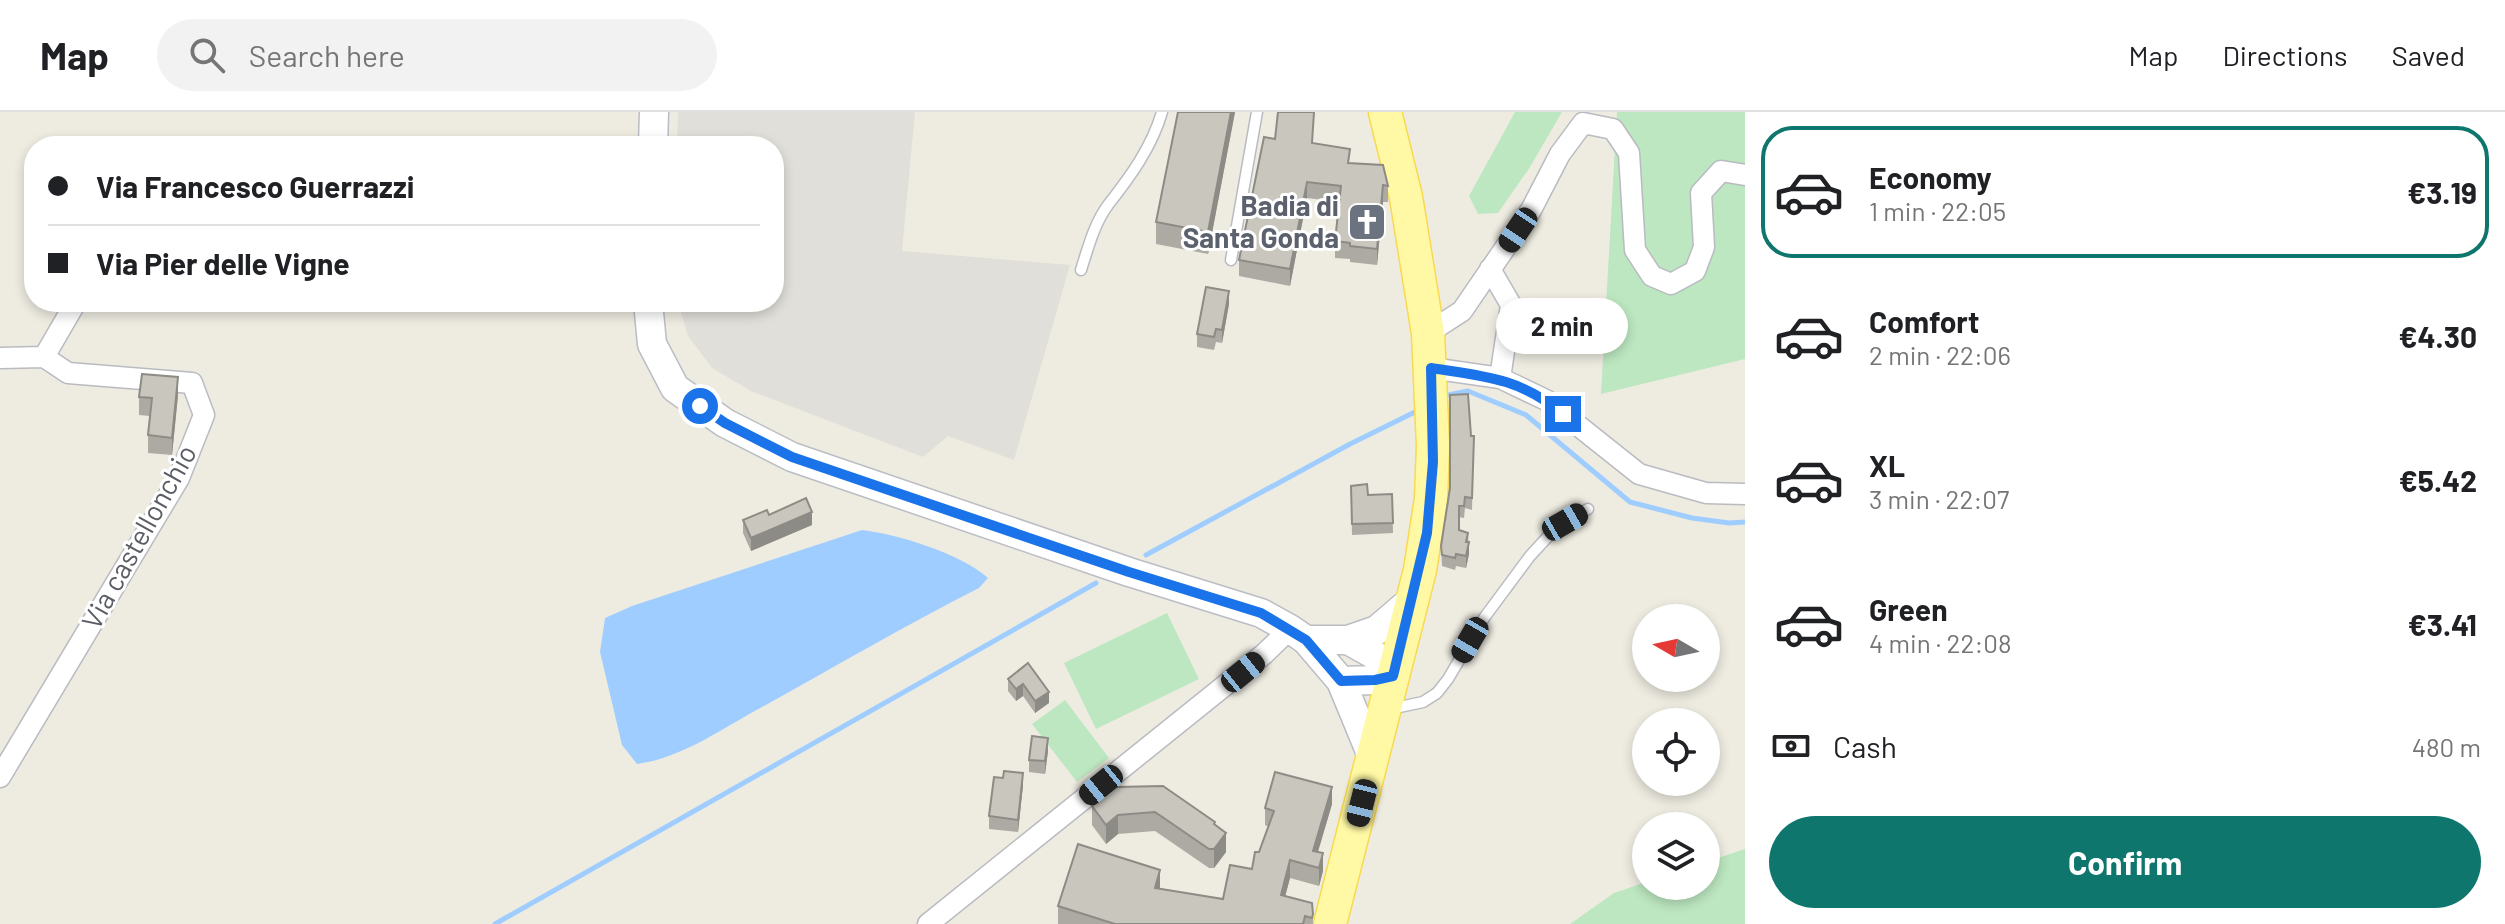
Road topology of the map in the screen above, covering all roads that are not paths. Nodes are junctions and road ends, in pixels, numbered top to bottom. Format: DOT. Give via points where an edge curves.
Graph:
graph roads {
  1 [pos="654,112"];
  2 [pos="1162,112"];
  3 [pos="1257,112"];
  4 [pos="1385,112"];
  5 [pos="653,136"];
  6 [pos="1745,175"];
  7 [pos="1231,260"];
  8 [pos="1490,269"];
  9 [pos="1081,270"];
  10 [pos="70,312"];
  11 [pos="649,312"];
  12 [pos="1428,333"];
  13 [pos="44,357"];
  14 [pos="0,358"];
  15 [pos="1431,368"];
  16 [pos="1500,378"];
  17 [pos="1745,494"];
  18 [pos="1588,509"];
  19 [pos="1412,600"];
  20 [pos="1298,634"];
  21 [pos="1348,640"];
  22 [pos="1394,674"];
  23 [pos="1341,681"];
  24 [pos="1384,710"];
  25 [pos="1372,756"];
  26 [pos="0,777"];
  27 [pos="928,924"];
  28 [pos="1330,924"];
  1 -- 5 [label="main road"];
  2 -- 9 [label="lane" via="1132,176 1092,235"];
  3 -- 7 [label="lane"];
  4 -- 12 [label="main road" via="1406,197"];
  6 -- 8 [label="street" via="1721,171 1701,193 1704,247 1695,271 1671,284 1652,276 1635,250 1629,153 1613,129 1583,123"];
  8 -- 12 [label="street" via="1462,311"];
  8 -- 16 [label="street" via="1511,305"];
  10 -- 13 [label="street"];
  11 -- 20 [label="main road" via="652,344 675,388 725,423 792,457 1261,613"];
  12 -- 15 [label="main road"];
  13 -- 14 [label="street"];
  13 -- 26 [label="street, Via castellonchio" via="68,373 192,383 204,415 179,478"];
  15 -- 16 [label="street"];
  15 -- 19 [label="main road" via="1431,499"];
  16 -- 17 [label="street" via="1546,400 1639,474 1706,493"];
  18 -- 24 [label="lane" via="1554,530 1530,556 1437,693 1423,702"];
  19 -- 21 [label="main road" via="1377,630"];
  19 -- 22 [label="main road"];
  20 -- 21 [label="main road"];
  20 -- 23 [label="main road"];
  20 -- 27 [label="street" via="1264,654"];
  21 -- 22 [label="main road"];
  22 -- 23 [label="main road"];
  22 -- 24 [label="main road"];
  23 -- 25 [label="main road"];
  24 -- 25 [label="main road"];
  25 -- 28 [label="main road"];
}
